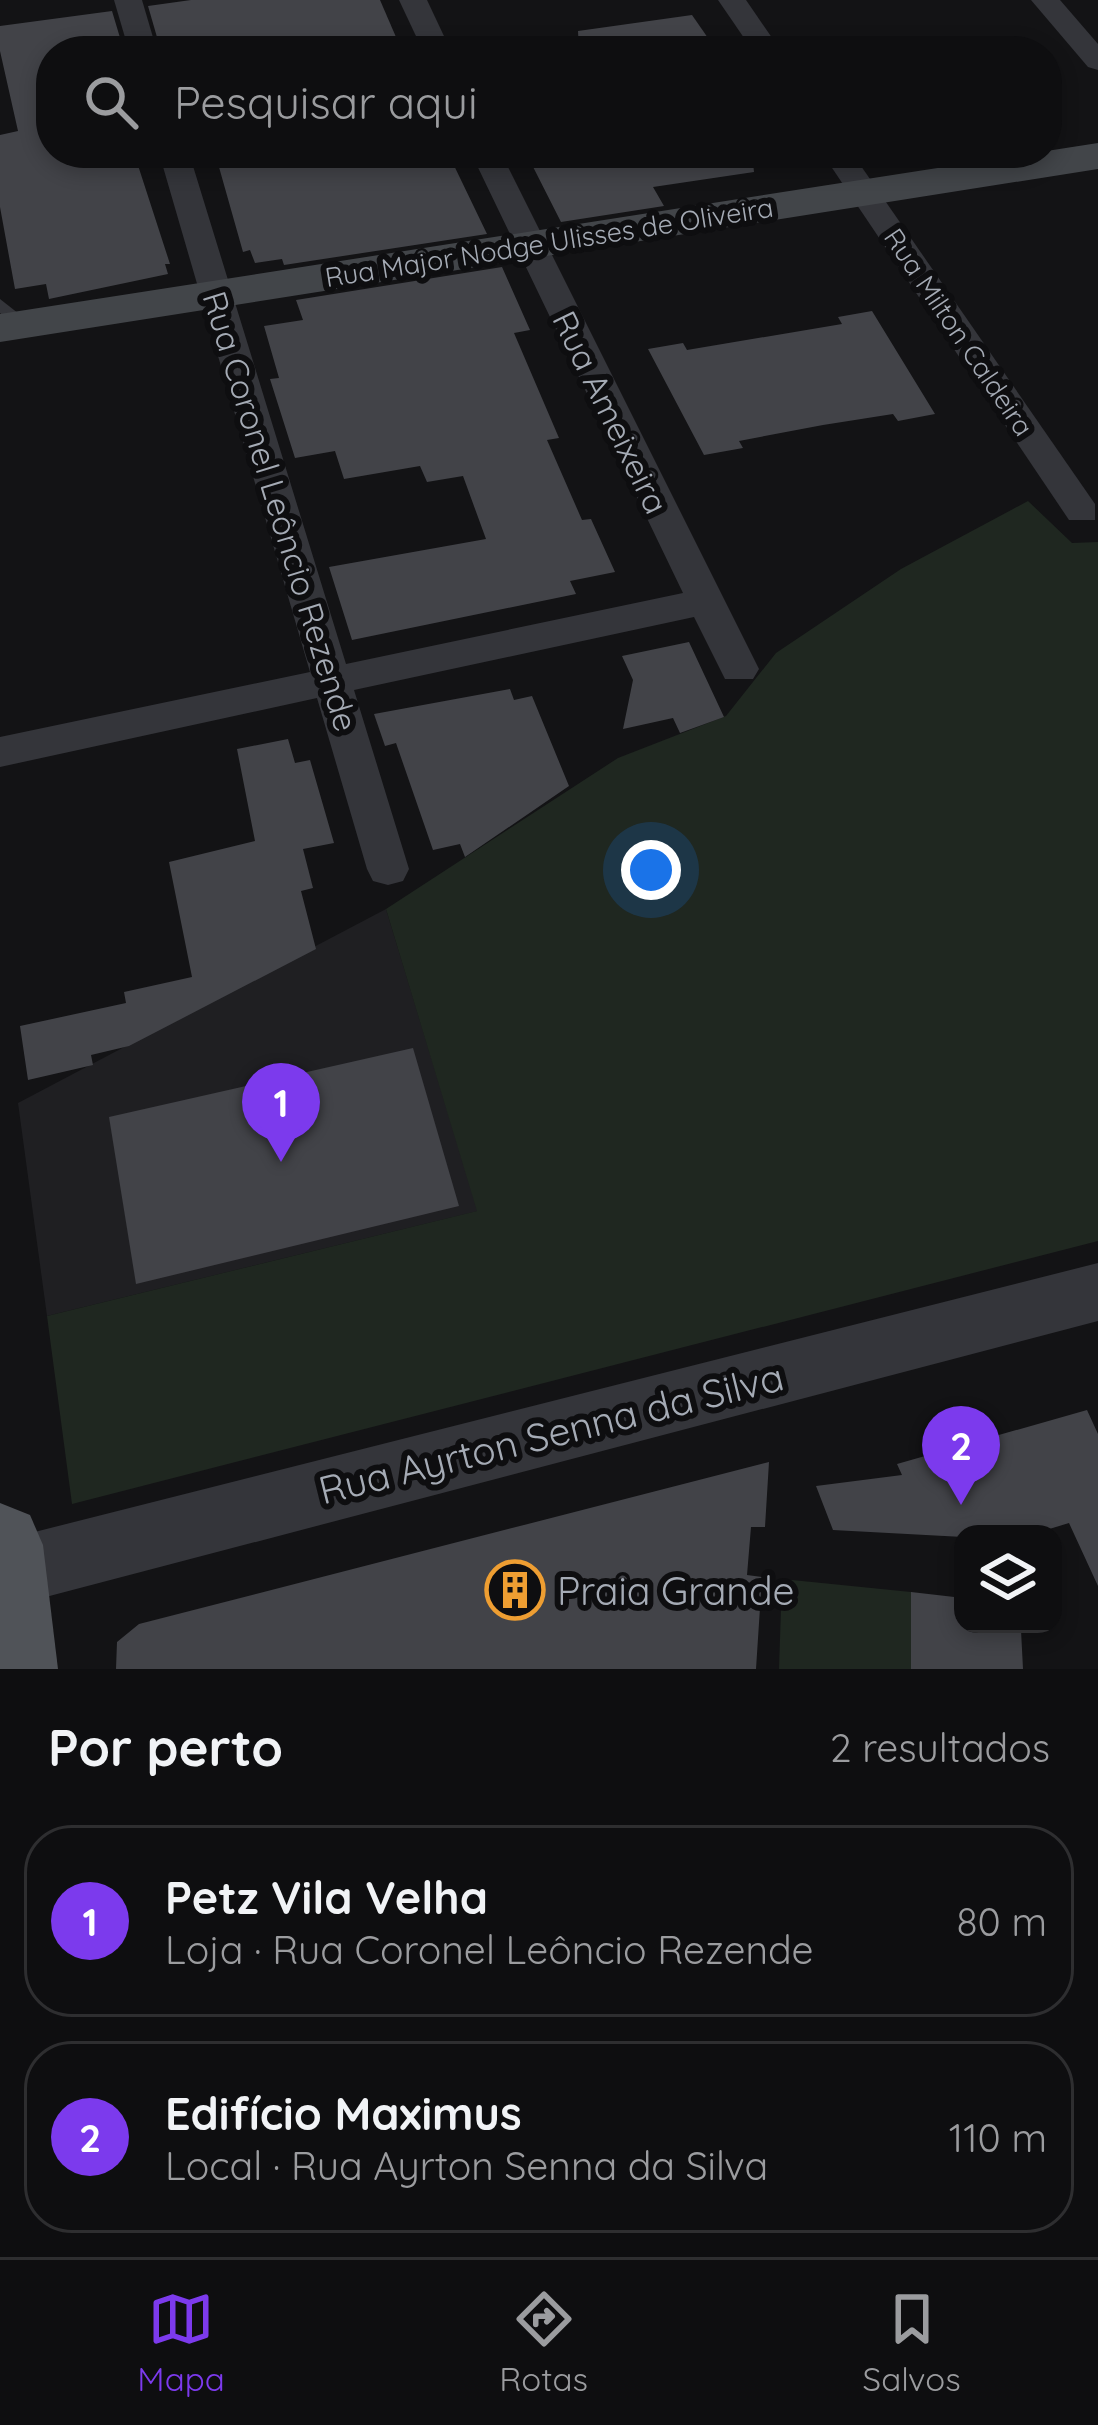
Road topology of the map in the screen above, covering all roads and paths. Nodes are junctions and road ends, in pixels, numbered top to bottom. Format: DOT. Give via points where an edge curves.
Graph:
graph roads {
  1 [pos="128,0"];
  2 [pos="413,0"];
  3 [pos="733,0"];
  4 [pos="1045,0"];
  5 [pos="139,36"];
  6 [pos="430,36"];
  7 [pos="757,36"];
  8 [pos="1098,61"];
  9 [pos="1098,156"];
  10 [pos="1062,162"];
  11 [pos="178,168"];
  12 [pos="493,168"];
  13 [pos="847,168"];
  14 [pos="1020,168"];
  15 [pos="864,192"];
  16 [pos="531,245"];
  17 [pos="216,294"];
  18 [pos="7,319"];
  19 [pos="1082,512"];
  20 [pos="703,602"];
  21 [pos="740,669"];
  22 [pos="332,681"];
  23 [pos="0,752"];
  24 [pos="388,869"];
  25 [pos="1098,1292"];
  26 [pos="2,1560"];
  27 [pos="13,1669"];
  1 -- 5 [label="street"];
  2 -- 6 [label="street"];
  3 -- 7 [label="street"];
  4 -- 8 [label="street"];
  9 -- 10 [label="main road, Rua Major Nodge Ulisses de Oliveira"];
  11 -- 17 [label="street, Rua Coronel Leôncio Rezende"];
  12 -- 16 [label="street, Rua Ameixeira"];
  13 -- 15 [label="street, Rua Milton Caldeira"];
  14 -- 15 [label="main road, Rua Major Nodge Ulisses de Oliveira"];
  15 -- 16 [label="main road, Rua Major Nodge Ulisses de Oliveira"];
  15 -- 19 [label="street, Rua Milton Caldeira"];
  16 -- 17 [label="main road, Rua Major Nodge Ulisses de Oliveira"];
  16 -- 20 [label="street, Rua Ameixeira"];
  17 -- 18 [label="main road, Rua Major Nodge Ulisses de Oliveira"];
  17 -- 22 [label="street, Rua Coronel Leôncio Rezende"];
  20 -- 21 [label="street, Rua Ameixeira"];
  20 -- 22 [label="street"];
  22 -- 23 [label="street"];
  22 -- 24 [label="street, Rua Coronel Leôncio Rezende"];
  25 -- 26 [label="street, Rua Ayrton Senna da Silva"];
  26 -- 27 [label="main road"];
}
